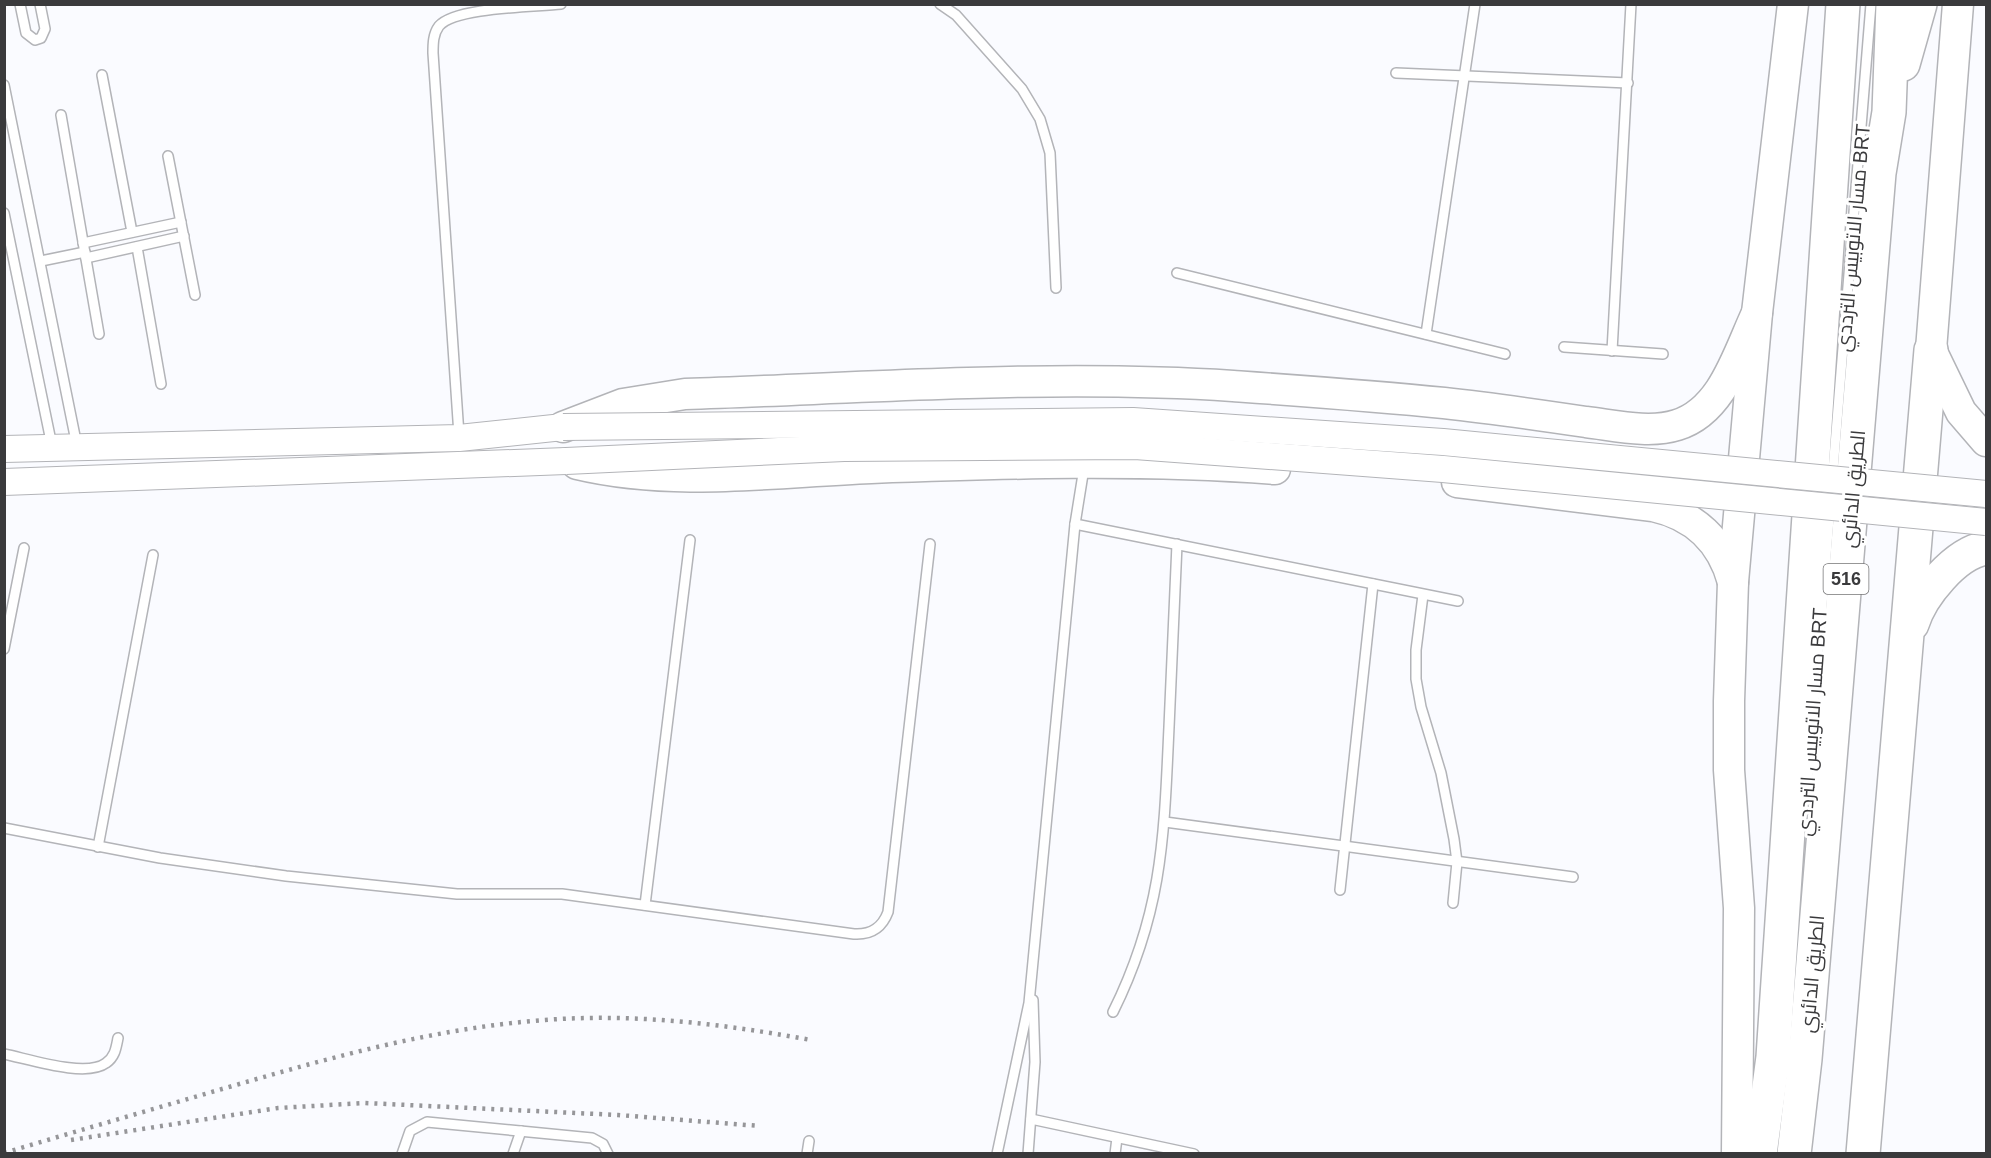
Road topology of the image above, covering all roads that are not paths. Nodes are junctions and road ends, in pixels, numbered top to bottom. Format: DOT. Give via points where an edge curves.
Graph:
graph roads {
  1 [pos="20,4"];
  2 [pos="40,4"];
  3 [pos="561,4"];
  4 [pos="1475,4"];
  5 [pos="1631,4"];
  6 [pos="1793,4"];
  7 [pos="1843,4"];
  8 [pos="1871,4"];
  9 [pos="1893,4"];
  10 [pos="1920,4"];
  11 [pos="1958,4"];
  12 [pos="942,5"];
  13 [pos="1396,73"];
  14 [pos="102,75"];
  15 [pos="1464,75"];
  16 [pos="1628,83"];
  17 [pos="4,85"];
  18 [pos="1889,112"];
  19 [pos="61,115"];
  20 [pos="168,156"];
  21 [pos="4,213"];
  22 [pos="181,222"];
  23 [pos="132,232"];
  24 [pos="184,236"];
  25 [pos="137,247"];
  26 [pos="84,251"];
  27 [pos="41,261"];
  28 [pos="1177,273"];
  29 [pos="1056,288"];
  30 [pos="195,295"];
  31 [pos="1757,313"];
  32 [pos="99,334"];
  33 [pos="1426,334"];
  34 [pos="1564,347"];
  35 [pos="1931,350"];
  36 [pos="1612,351"];
  37 [pos="1505,354"];
  38 [pos="1662,354"];
  39 [pos="161,384"];
  40 [pos="1610,425"];
  41 [pos="563,427"];
  42 [pos="459,438"];
  43 [pos="1986,441"];
  44 [pos="65,446"];
  45 [pos="4,448"];
  46 [pos="566,461"];
  47 [pos="1085,463"];
  48 [pos="4,482"];
  49 [pos="1986,494"];
  50 [pos="1610,501"];
  51 [pos="1986,522"];
  52 [pos="1075,524"];
  53 [pos="690,540"];
  54 [pos="930,544"];
  55 [pos="1177,544"];
  56 [pos="24,548"];
  57 [pos="1986,548"];
  58 [pos="153,555"];
  59 [pos="1733,582"];
  60 [pos="1373,584"];
  61 [pos="1423,594"];
  62 [pos="1458,601"];
  63 [pos="1905,643"];
  64 [pos="4,649"];
  65 [pos="1807,790"];
  66 [pos="1165,822"];
  67 [pos="4,828"];
  68 [pos="1344,846"];
  69 [pos="98,847"];
  70 [pos="1457,862"];
  71 [pos="1573,877"];
  72 [pos="1340,890"];
  73 [pos="1454,903"];
  74 [pos="645,905"];
  75 [pos="1031,985"];
  76 [pos="1113,1012"];
  77 [pos="118,1038"];
  78 [pos="4,1054"];
  79 [pos="1031,1119"];
  80 [pos="521,1131"];
  81 [pos="1117,1138"];
  82 [pos="809,1141"];
  83 [pos="402,1154"];
  84 [pos="513,1154"];
  85 [pos="608,1154"];
  86 [pos="807,1154"];
  87 [pos="998,1154"];
  88 [pos="1028,1154"];
  89 [pos="1115,1154"];
  90 [pos="1194,1154"];
  91 [pos="1737,1154"];
  92 [pos="1760,1154"];
  93 [pos="1794,1154"];
  94 [pos="1863,1154"];
  1 -- 2 [label="lane" via="26,33 35,40 41,38 45,29"];
  3 -- 42 [label="lane" via="463,14 446,20 435,34 433,53"];
  4 -- 15 [label="lane"];
  5 -- 16 [label="lane"];
  6 -- 31 [label="highway"];
  7 -- 92 [label="highway, الطريق الدائري / 516" via="1774,1046"];
  8 -- 65 [label="lane, مسار الاتوبيس الترددي BRT"];
  9 -- 18 [label="highway, الطريق الدائري / 516"];
  10 -- 18 [label="highway"];
  11 -- 35 [label="highway"];
  12 -- 29 [label="lane" via="1022,89 1040,119 1050,153"];
  13 -- 15 [label="lane"];
  14 -- 23 [label="lane"];
  15 -- 16 [label="lane"];
  15 -- 33 [label="lane"];
  16 -- 36 [label="lane"];
  17 -- 27 [label="lane"];
  18 -- 93 [label="highway, الطريق الدائري / 516" via="1879,173"];
  19 -- 26 [label="lane"];
  20 -- 22 [label="lane"];
  21 -- 44 [label="lane"];
  22 -- 23 [label="lane"];
  22 -- 24 [label="lane"];
  23 -- 26 [label="lane"];
  24 -- 25 [label="lane"];
  24 -- 30 [label="lane"];
  25 -- 26 [label="lane"];
  25 -- 39 [label="lane"];
  26 -- 27 [label="lane"];
  26 -- 32 [label="lane"];
  27 -- 44 [label="lane"];
  28 -- 33 [label="lane"];
  31 -- 40 [label="highway" via="1721,389 1700,414 1671,427"];
  31 -- 59 [label="highway"];
  33 -- 37 [label="lane"];
  34 -- 36 [label="lane"];
  35 -- 43 [label="highway" via="1961,412"];
  35 -- 63 [label="highway"];
  36 -- 38 [label="lane"];
  40 -- 41 [label="highway" via="1443,403 1231,386 1074,380 674,395 623,404"];
  40 -- 50 [label="highway" via="1623,439 1629,468 1623,486"];
  41 -- 42 [label="main road"];
  41 -- 49 [label="main road, bridge" via="1133,421 1443,442"];
  42 -- 44 [label="main road"];
  44 -- 45 [label="main road"];
  46 -- 47 [label="highway" via="631,474 675,477"];
  46 -- 48 [label="main road"];
  46 -- 51 [label="main road, bridge" via="844,448 1135,446 1443,469"];
  47 -- 50 [label="highway" via="1239,466 1431,480"];
  47 -- 52 [label="lane"];
  50 -- 59 [label="highway" via="1664,508 1696,524 1720,550"];
  52 -- 55 [label="lane"];
  52 -- 75 [label="lane"];
  53 -- 74 [label="lane"];
  54 -- 74 [label="lane" via="885,920 872,932 854,934"];
  55 -- 60 [label="lane"];
  55 -- 66 [label="lane"];
  56 -- 64 [label="lane"];
  57 -- 63 [label="highway" via="1953,566 1930,590"];
  58 -- 69 [label="lane"];
  59 -- 91 [label="highway" via="1729,770 1739,908"];
  60 -- 61 [label="lane"];
  60 -- 68 [label="lane"];
  61 -- 62 [label="lane"];
  61 -- 70 [label="lane" via="1416,650 1418,693 1441,773"];
  63 -- 94 [label="highway"];
  66 -- 68 [label="lane"];
  66 -- 76 [label="lane" via="1150,919"];
  67 -- 69 [label="lane"];
  68 -- 70 [label="lane"];
  68 -- 72 [label="lane"];
  69 -- 74 [label="lane" via="370,885 457,894 552,893"];
  70 -- 71 [label="lane"];
  70 -- 73 [label="lane"];
  75 -- 79 [label="lane" via="1035,1052"];
  75 -- 87 [label="lane"];
  77 -- 78 [label="lane" via="108,1062 89,1070"];
  79 -- 81 [label="lane"];
  79 -- 88 [label="lane"];
  80 -- 83 [label="lane" via="427,1122 410,1131"];
  80 -- 84 [label="lane"];
  80 -- 85 [label="lane" via="592,1138 603,1144"];
  81 -- 89 [label="lane"];
  81 -- 90 [label="lane"];
  82 -- 86 [label="lane"];
}
